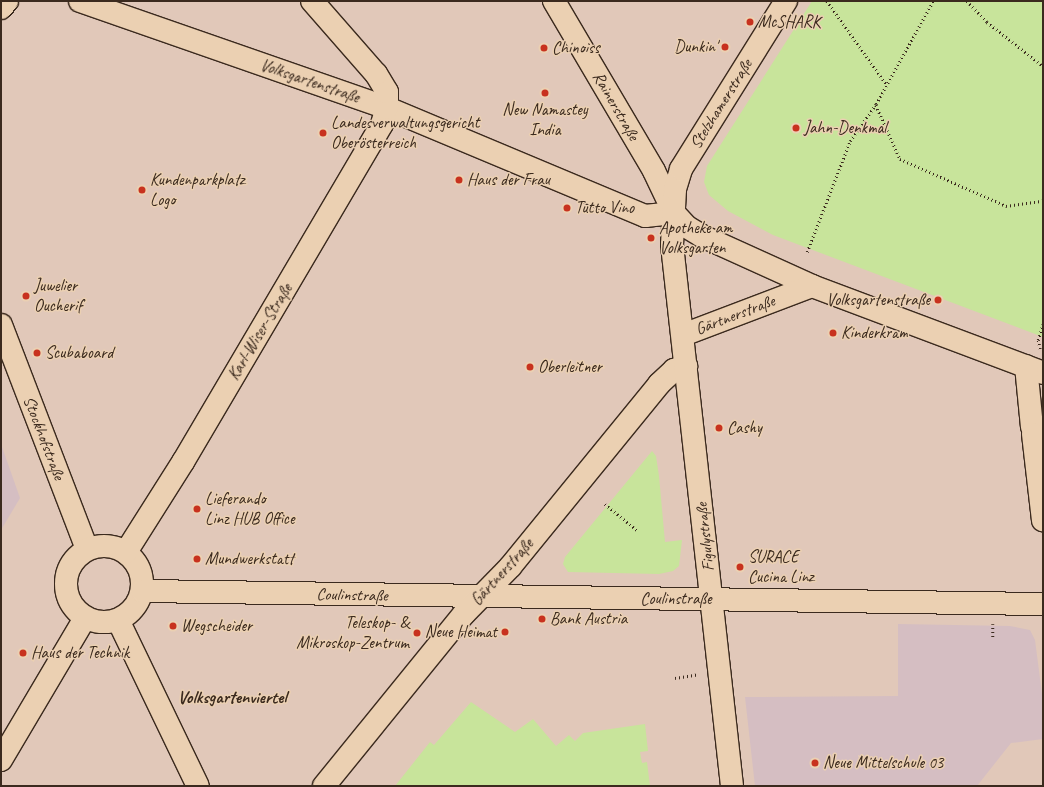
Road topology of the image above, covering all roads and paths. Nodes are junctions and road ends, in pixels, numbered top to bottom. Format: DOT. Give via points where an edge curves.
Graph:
graph roads {
  1 [pos="6,1"];
  2 [pos="80,1"];
  3 [pos="312,1"];
  4 [pos="554,1"];
  5 [pos="786,1"];
  6 [pos="827,1"];
  7 [pos="933,1"];
  8 [pos="966,1"];
  9 [pos="1,8"];
  10 [pos="1043,66"];
  11 [pos="887,85"];
  12 [pos="387,100"];
  13 [pos="876,104"];
  14 [pos="1043,201"];
  15 [pos="674,213"];
  16 [pos="807,252"];
  17 [pos="812,286"];
  18 [pos="1043,324"];
  19 [pos="1,326"];
  20 [pos="683,335"];
  21 [pos="1038,340"];
  22 [pos="686,366"];
  23 [pos="1034,370"];
  24 [pos="605,504"];
  25 [pos="1043,520"];
  26 [pos="637,530"];
  27 [pos="87,550"];
  28 [pos="126,552"];
  29 [pos="142,591"];
  30 [pos="480,597"];
  31 [pos="712,599"];
  32 [pos="1043,604"];
  33 [pos="85,618"];
  34 [pos="118,620"];
  35 [pos="993,621"];
  36 [pos="993,639"];
  37 [pos="702,674"];
  38 [pos="675,678"];
  39 [pos="1,760"];
  40 [pos="198,786"];
  41 [pos="324,786"];
  42 [pos="732,786"];
  1 -- 9 [label="street"];
  2 -- 12 [label="street, Volksgartenstraße"];
  3 -- 12 [label="street" via="376,74"];
  4 -- 15 [label="street, Rainerstraße" via="654,171"];
  5 -- 15 [label="street, Stelzhamerstraße" via="681,169 675,189"];
  6 -- 11 [label="path"];
  7 -- 11 [label="path"];
  8 -- 10 [label="path" via="987,22"];
  11 -- 13 [label="path"];
  12 -- 15 [label="street, Volksgartenstraße" via="645,216"];
  12 -- 28 [label="street, Karl-Wiser-Straße" via="382,124 183,462"];
  13 -- 14 [label="path" via="900,159 1006,206"];
  13 -- 16 [label="path" via="850,141"];
  15 -- 17 [label="street" via="687,227 702,236"];
  15 -- 20 [label="street, Gärtnerstraße" via="672,245"];
  17 -- 20 [label="street, Gärtnerstraße"];
  17 -- 23 [label="street"];
  18 -- 21 [label="path"];
  19 -- 27 [label="street, Stockhofstraße"];
  20 -- 22 [label="street, Figulystraße"];
  22 -- 30 [label="street, Gärtnerstraße" via="674,370 659,384 510,567"];
  22 -- 31 [label="street, Figulystraße"];
  23 -- 25 [label="street" via="1033,430"];
  24 -- 26 [label="path"];
  27 -- 28 [label="street" via="107,546"];
  27 -- 33 [label="street" via="73,562 66,579 72,606"];
  28 -- 29 [label="street" via="138,565"];
  29 -- 30 [label="street, Coulinstraße"];
  29 -- 34 [label="street" via="131,612"];
  30 -- 31 [label="street, Coulinstraße"];
  30 -- 41 [label="street, Gärtnerstraße"];
  31 -- 32 [label="street, Coulinstraße"];
  31 -- 42 [label="street, Figulystraße"];
  33 -- 34 [label="street" via="101,623"];
  33 -- 39 [label="street"];
  34 -- 40 [label="street"];
  35 -- 36 [label="path"];
  37 -- 38 [label="path"];
}
